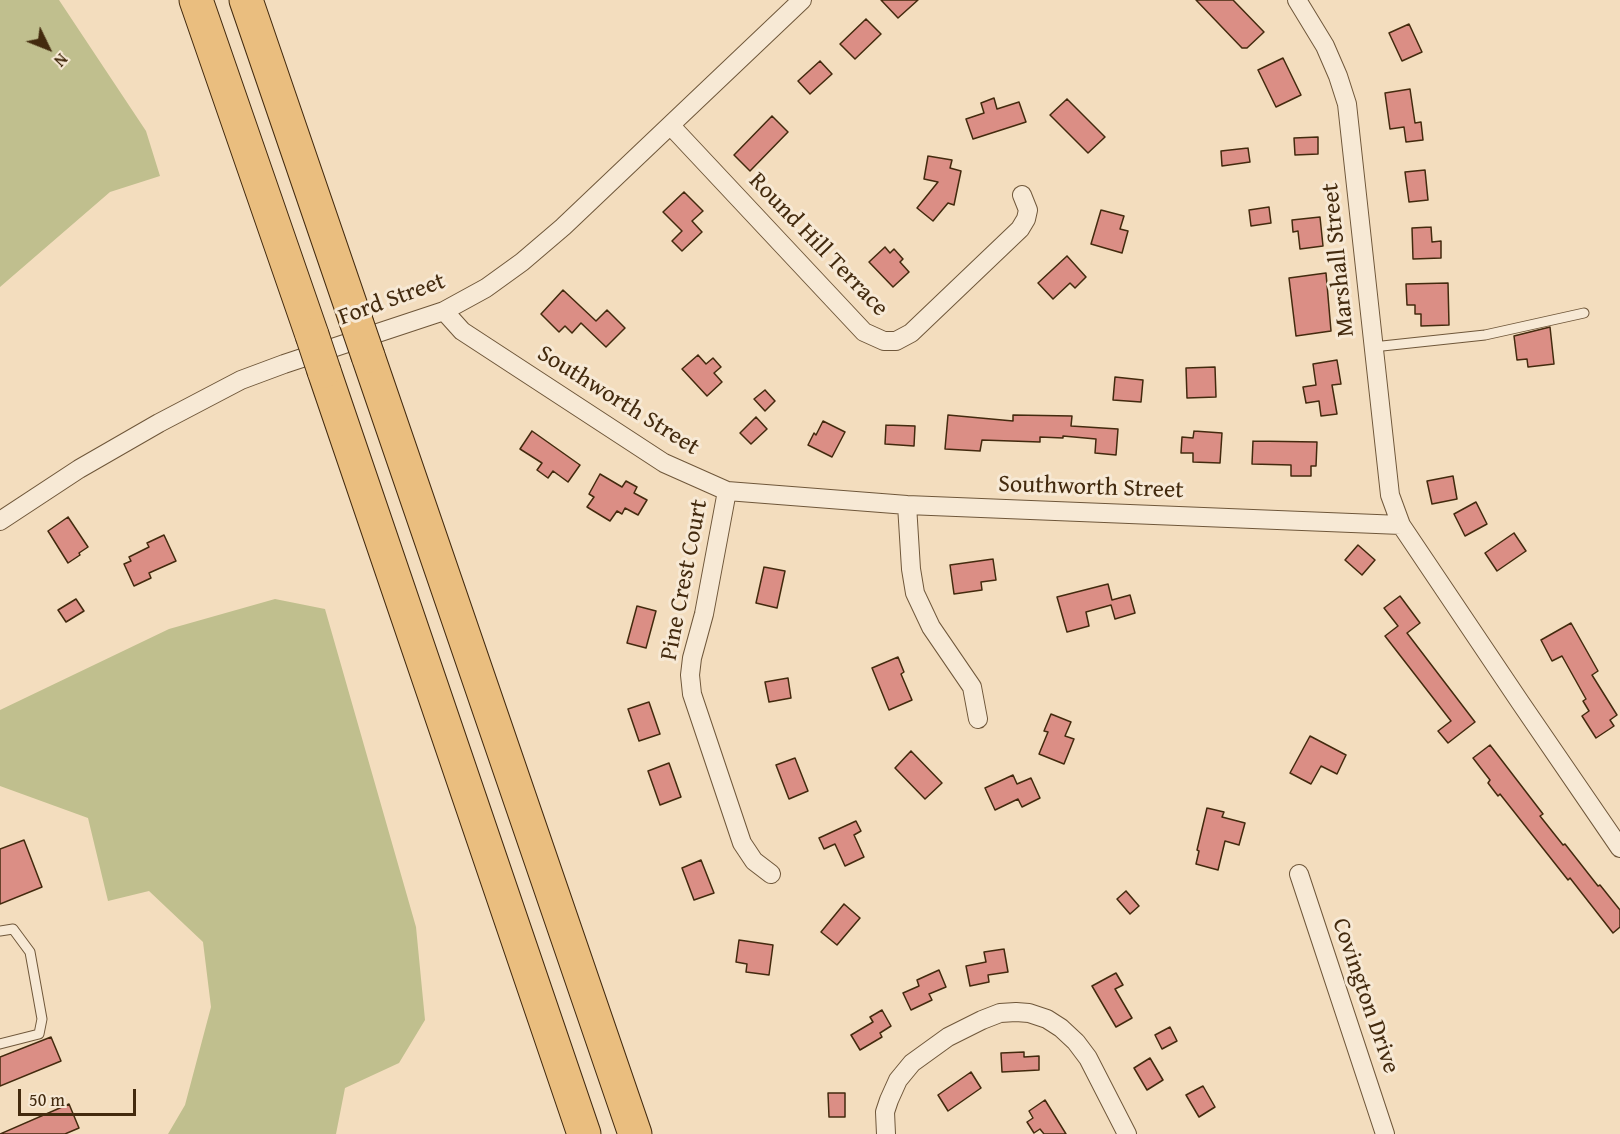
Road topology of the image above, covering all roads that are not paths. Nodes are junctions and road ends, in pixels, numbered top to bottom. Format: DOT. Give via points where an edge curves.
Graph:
graph roads {
  1 [pos="196,0"];
  2 [pos="246,0"];
  3 [pos="801,0"];
  4 [pos="1297,0"];
  5 [pos="670,126"];
  6 [pos="1022,195"];
  7 [pos="444,311"];
  8 [pos="1584,313"];
  9 [pos="1372,347"];
  10 [pos="727,491"];
  11 [pos="907,505"];
  12 [pos="0,521"];
  13 [pos="1401,525"];
  14 [pos="978,719"];
  15 [pos="1620,848"];
  16 [pos="771,874"];
  17 [pos="1299,874"];
  18 [pos="0,932"];
  19 [pos="0,1044"];
  20 [pos="584,1134"];
  21 [pos="634,1134"];
  22 [pos="886,1134"];
  23 [pos="1127,1134"];
  24 [pos="1385,1134"];
  1 -- 20 [label="highway, bridge"];
  2 -- 21 [label="highway, bridge"];
  3 -- 5 [label="street, Ford Street"];
  4 -- 9 [label="street, Marshall Street" via="1325,46 1347,104"];
  5 -- 6 [label="street, Round Hill Terrace" via="864,332 884,341 896,341 910,333 1020,229 1028,210"];
  5 -- 7 [label="street, Ford Street" via="522,262"];
  7 -- 10 [label="street, Southworth Street" via="462,331 664,463"];
  7 -- 12 [label="street, Ford Street" via="242,380 79,469"];
  8 -- 9 [label="lane" via="1485,335"];
  9 -- 13 [label="street, Marshall Street" via="1390,495"];
  10 -- 11 [label="street, Southworth Street"];
  10 -- 16 [label="street, Pine Crest Court" via="692,658 692,694 742,843 754,861"];
  11 -- 13 [label="street, Southworth Street"];
  11 -- 14 [label="street" via="915,593 931,627 972,687"];
  13 -- 15 [label="street"];
  17 -- 24 [label="street, Covington Drive"];
  18 -- 19 [label="lane" via="13,929 30,952 42,1019 39,1034"];
  22 -- 23 [label="street" via="885,1112 891,1095 912,1063 948,1037 982,1020 1016,1012 1047,1019 1076,1042"];
}
